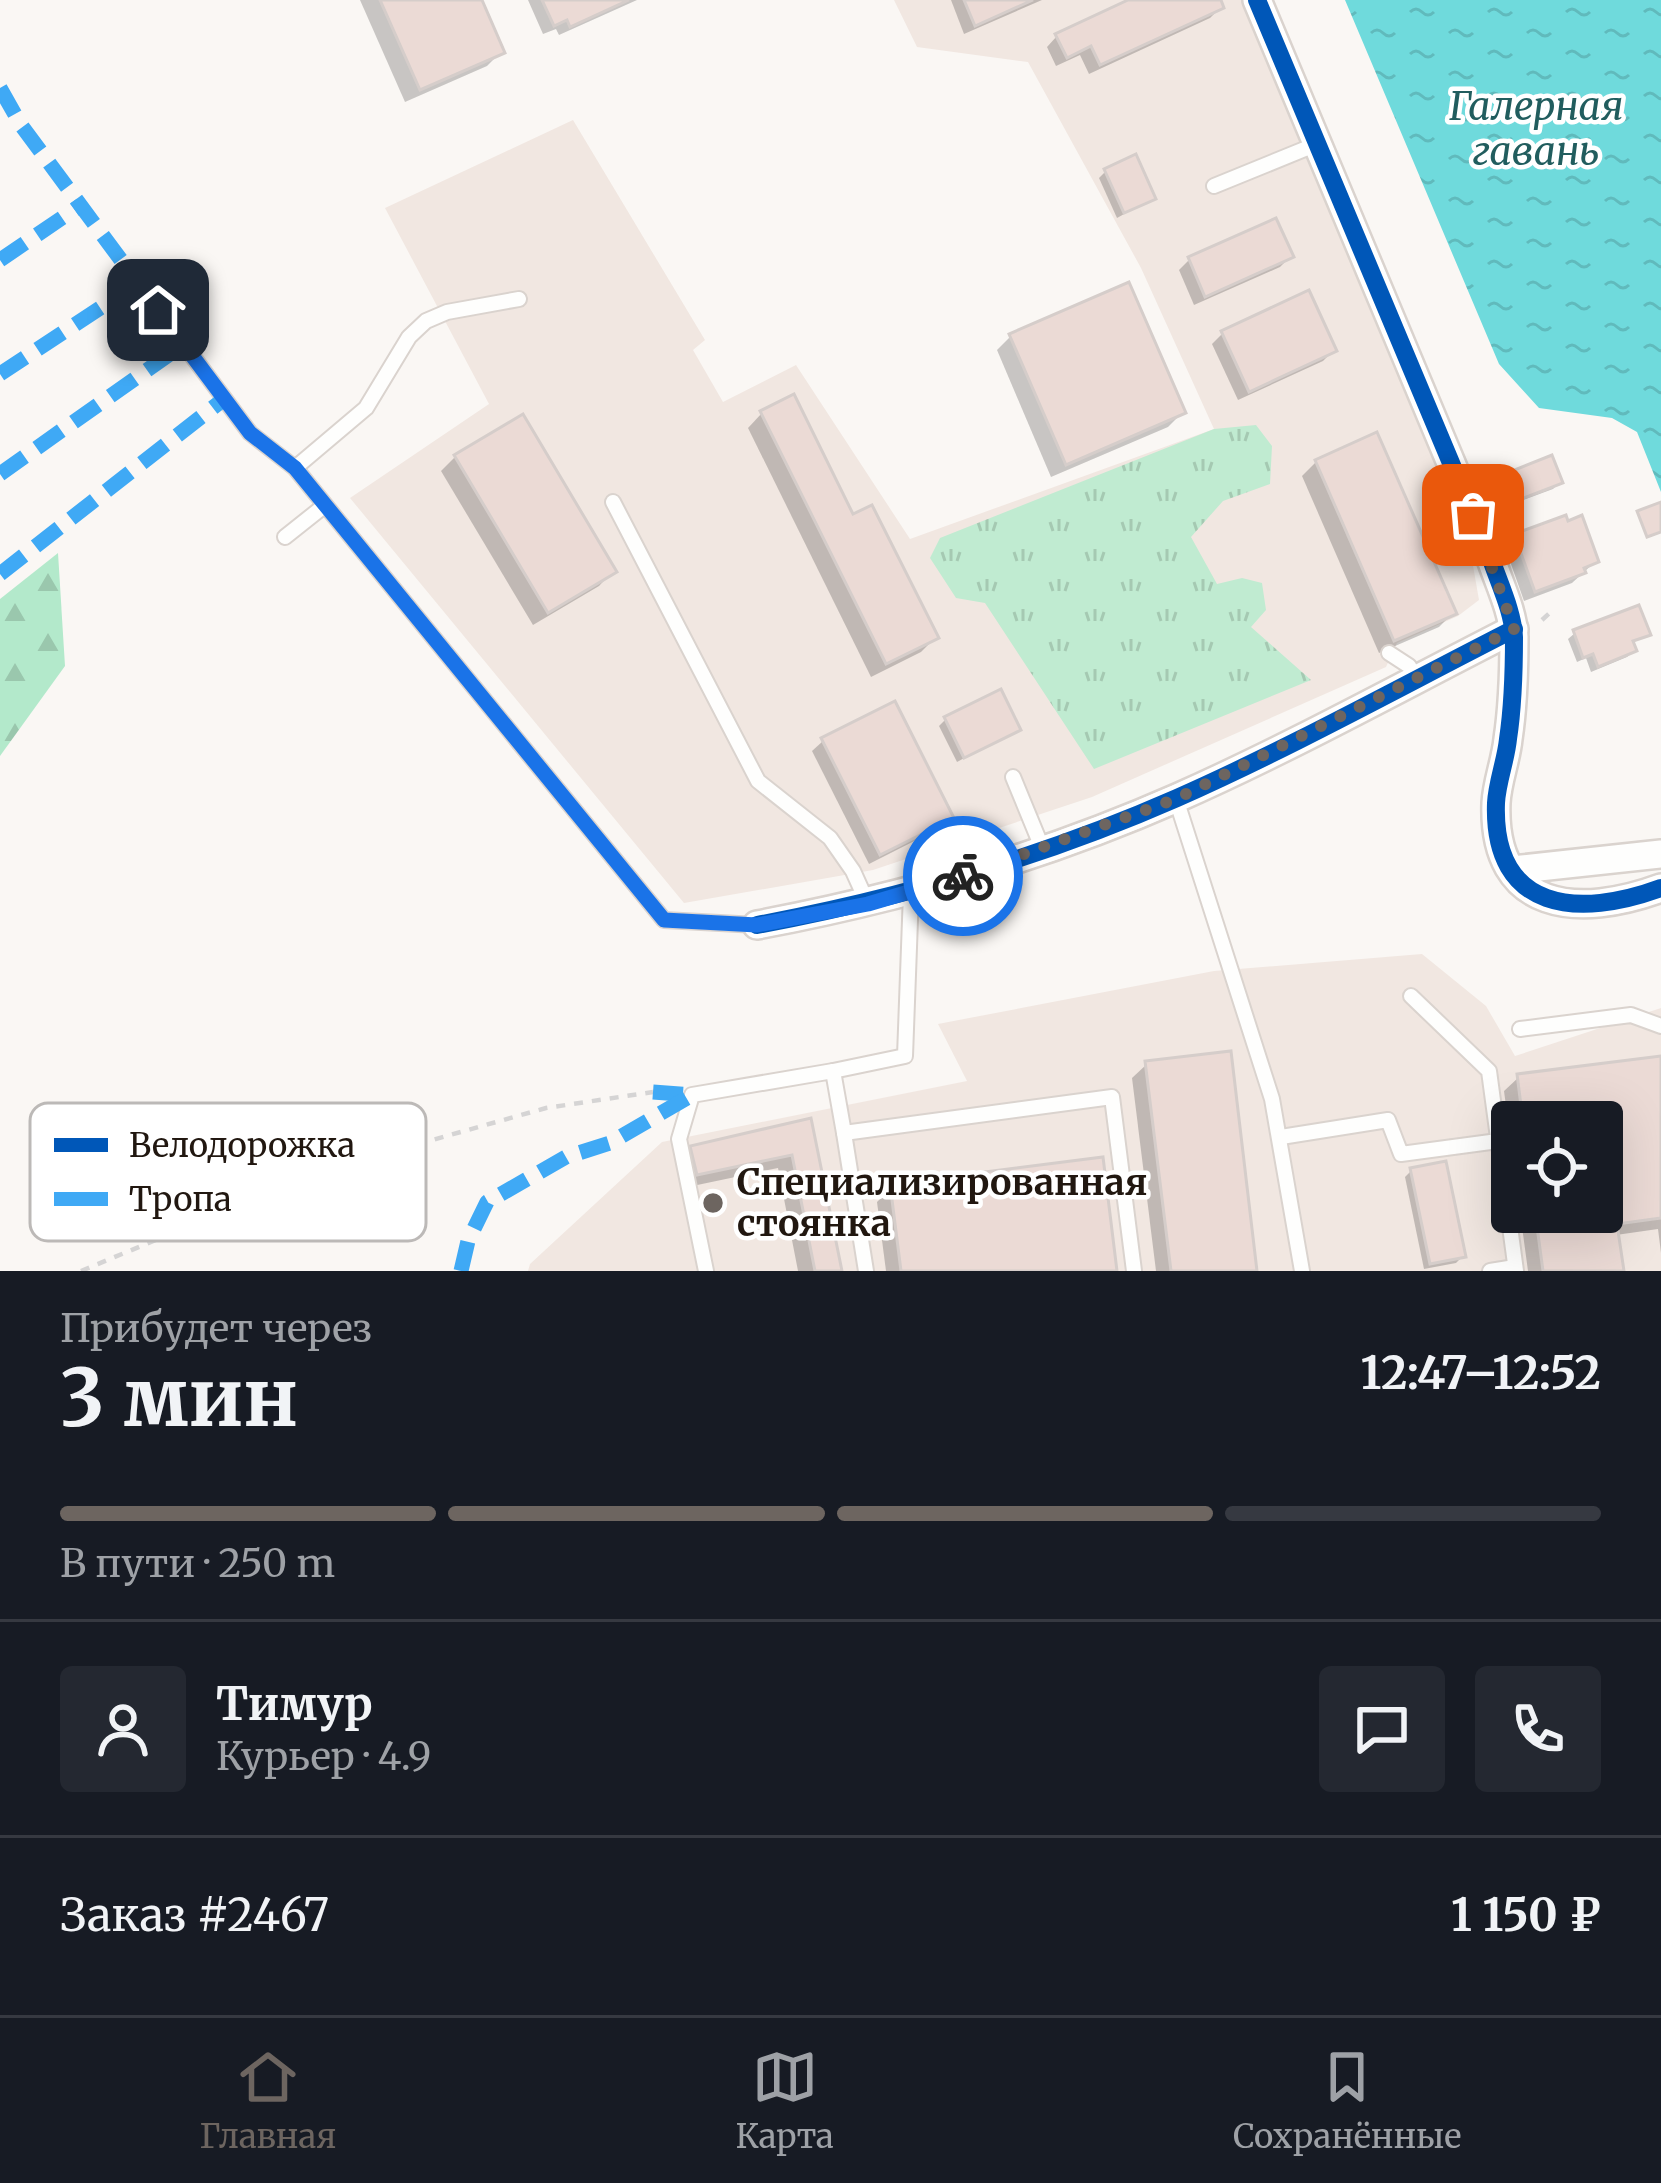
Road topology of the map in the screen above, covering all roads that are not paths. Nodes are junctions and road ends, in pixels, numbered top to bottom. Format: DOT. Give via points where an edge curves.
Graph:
graph roads {
  1 [pos="1256,0"];
  2 [pos="1317,144"];
  3 [pos="1214,186"];
  4 [pos="519,299"];
  5 [pos="158,310"];
  6 [pos="295,468"];
  7 [pos="613,502"];
  8 [pos="324,506"];
  9 [pos="285,537"];
  10 [pos="1514,629"];
  11 [pos="1389,653"];
  12 [pos="1416,680"];
  13 [pos="1013,777"];
  14 [pos="1176,799"];
  15 [pos="1043,850"];
  16 [pos="1661,854"];
  17 [pos="1512,870"];
  18 [pos="1661,888"];
  19 [pos="911,893"];
  20 [pos="868,904"];
  21 [pos="757,925"];
  22 [pos="1411,996"];
  23 [pos="1661,1026"];
  24 [pos="1520,1029"];
  25 [pos="833,1071"];
  26 [pos="1493,1101"];
  27 [pos="844,1133"];
  28 [pos="1282,1137"];
  29 [pos="1491,1143"];
  30 [pos="1510,1233"];
  31 [pos="1515,1269"];
  32 [pos="706,1271"];
  33 [pos="866,1271"];
  34 [pos="1134,1271"];
  35 [pos="1302,1271"];
  36 [pos="1490,1271"];
  1 -- 2 [label="street"];
  2 -- 3 [label="lane"];
  2 -- 10 [label="street"];
  4 -- 6 [label="lane" via="427,321 366,408"];
  5 -- 6 [label="lane" via="250,433"];
  6 -- 8 [label="lane"];
  7 -- 20 [label="lane" via="758,781 830,838"];
  8 -- 9 [label="lane"];
  8 -- 21 [label="lane" via="664,920"];
  10 -- 12 [label="street"];
  10 -- 17 [label="street" via="1496,803"];
  11 -- 12 [label="lane"];
  12 -- 14 [label="street"];
  13 -- 15 [label="lane"];
  14 -- 15 [label="street"];
  14 -- 28 [label="lane"];
  15 -- 19 [label="street"];
  16 -- 17 [label="street"];
  17 -- 18 [label="street" via="1550,902 1601,903"];
  19 -- 20 [label="street"];
  19 -- 25 [label="lane" via="905,1056"];
  20 -- 21 [label="street"];
  22 -- 26 [label="lane" via="1489,1071"];
  23 -- 24 [label="lane" via="1631,1015"];
  25 -- 27 [label="lane"];
  25 -- 32 [label="lane" via="692,1095 679,1139"];
  27 -- 33 [label="lane"];
  27 -- 34 [label="lane" via="1112,1096"];
  28 -- 29 [label="lane" via="1388,1120 1401,1154"];
  28 -- 35 [label="lane"];
  30 -- 31 [label="lane"];
  31 -- 36 [label="lane"];
}
